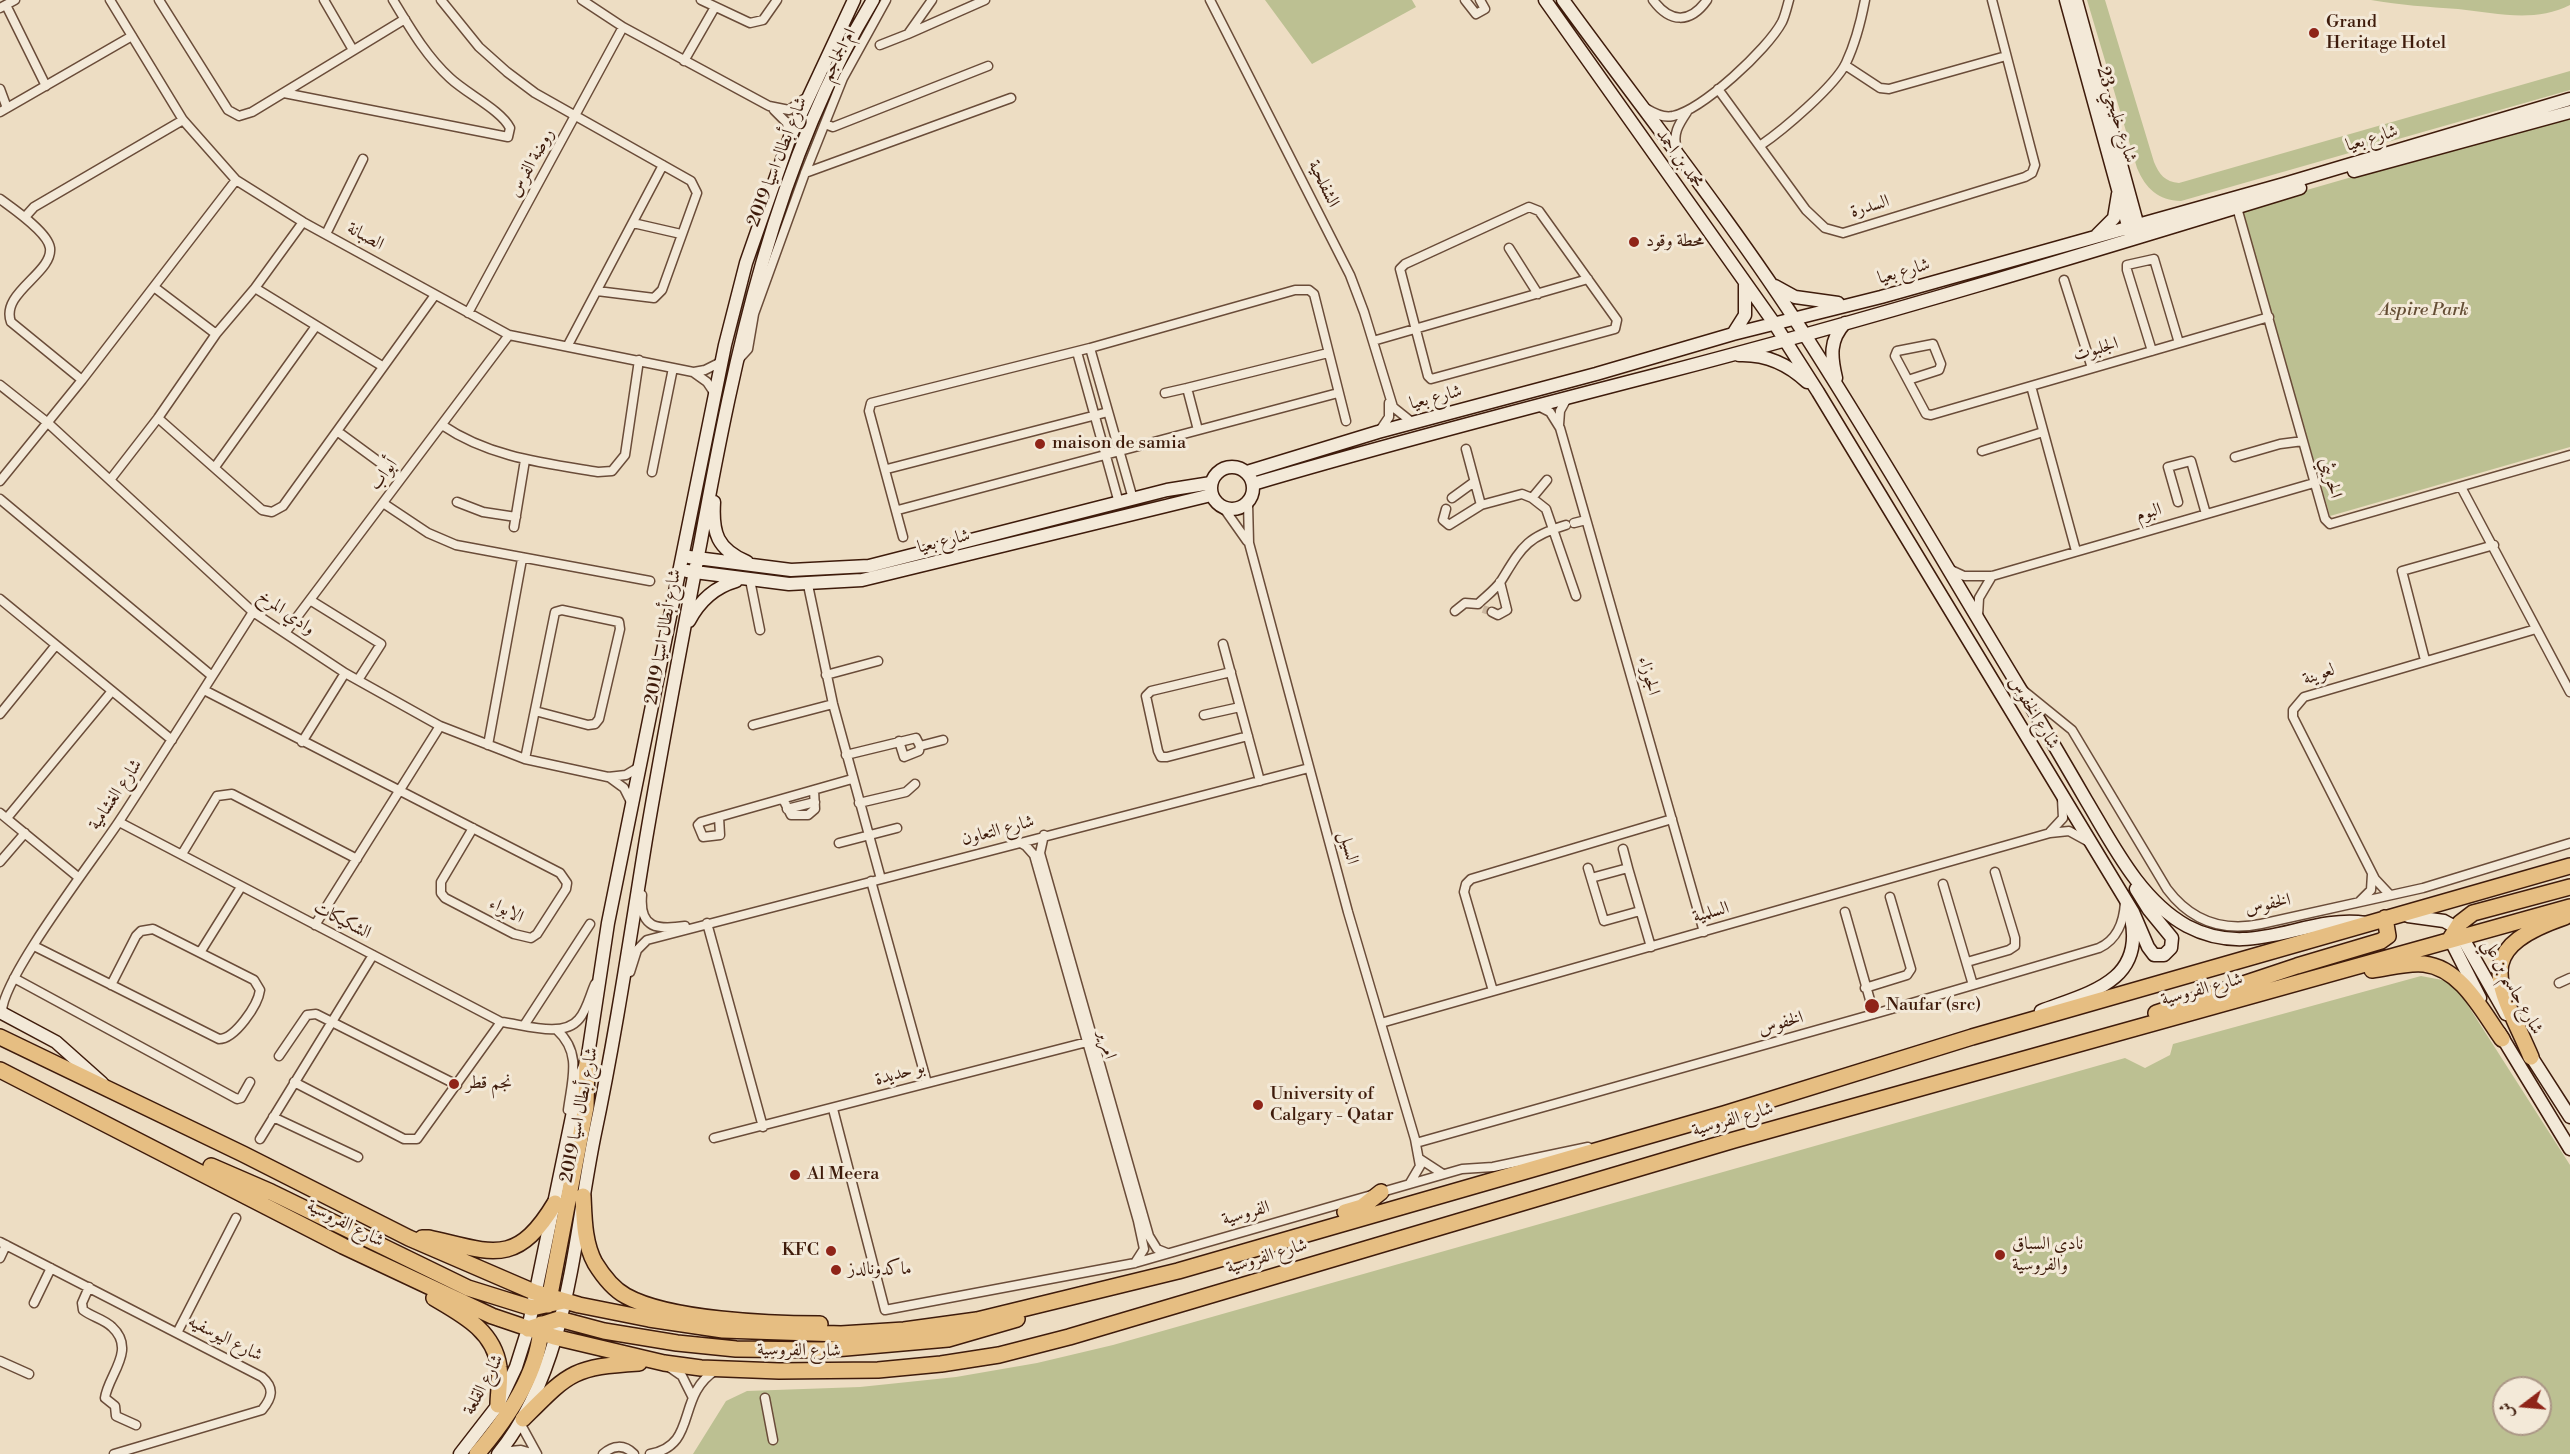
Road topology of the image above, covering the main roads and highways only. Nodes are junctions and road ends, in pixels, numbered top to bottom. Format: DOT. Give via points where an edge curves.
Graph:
graph roads {
  1 [pos="854,0"];
  2 [pos="873,0"];
  3 [pos="1545,0"];
  4 [pos="1563,0"];
  5 [pos="2066,0"];
  6 [pos="2076,0"];
  7 [pos="2092,81"];
  8 [pos="2570,99"];
  9 [pos="2570,111"];
  10 [pos="2448,140"];
  11 [pos="2122,184"];
  12 [pos="2236,203"];
  13 [pos="2160,218"];
  14 [pos="2135,232"];
  15 [pos="2093,238"];
  16 [pos="1744,281"];
  17 [pos="1768,281"];
  18 [pos="1860,302"];
  19 [pos="1794,319"];
  20 [pos="1774,323"];
  21 [pos="1845,323"];
  22 [pos="1733,334"];
  23 [pos="1804,334"];
  24 [pos="1784,339"];
  25 [pos="1719,356"];
  26 [pos="729,388"];
  27 [pos="1818,392"];
  28 [pos="1840,394"];
  29 [pos="1250,478"];
  30 [pos="1211,489"];
  31 [pos="683,556"];
  32 [pos="697,559"];
  33 [pos="760,568"];
  34 [pos="680,570"];
  35 [pos="695,572"];
  36 [pos="746,580"];
  37 [pos="682,636"];
  38 [pos="2113,845"];
  39 [pos="2570,855"];
  40 [pos="2570,866"];
  41 [pos="2570,886"];
  42 [pos="2499,888"];
  43 [pos="2126,903"];
  44 [pos="2570,907"];
  45 [pos="2570,916"];
  46 [pos="2391,917"];
  47 [pos="2368,923"];
  48 [pos="2456,934"];
  49 [pos="2474,954"];
  50 [pos="2459,960"];
  51 [pos="2316,979"];
  52 [pos="1,1012"];
  53 [pos="0,1037"];
  54 [pos="1972,1037"];
  55 [pos="2096,1039"];
  56 [pos="2502,1039"];
  57 [pos="2531,1057"];
  58 [pos="587,1062"];
  59 [pos="0,1070"];
  60 [pos="107,1089"];
  61 [pos="2570,1117"];
  62 [pos="2570,1149"];
  63 [pos="185,1163"];
  64 [pos="1381,1192"];
  65 [pos="583,1196"];
  66 [pos="555,1203"];
  67 [pos="415,1240"];
  68 [pos="343,1246"];
  69 [pos="1178,1270"];
  70 [pos="1049,1302"];
  71 [pos="545,1314"];
  72 [pos="904,1330"];
  73 [pos="661,1363"];
  74 [pos="498,1405"];
  75 [pos="521,1421"];
  76 [pos="498,1453"];
  77 [pos="460,1454"];
  78 [pos="477,1454"];
  1 -- 31 [label="main road, شارع أبطال اسيا 2019" via="807,95 746,263 714,394"];
  2 -- 26 [label="main road, شارع أبطال اسيا 2019" via="829,81 785,190 763,256"];
  3 -- 16 [label="main road, محمد بن احمد"];
  4 -- 17 [label="main road, محمد بن احمد"];
  5 -- 7 [label="main road, شارع خليجي 23"];
  6 -- 7 [label="main road, شارع خليجي 23"];
  7 -- 11 [label="main road, شارع خليجي 23"];
  8 -- 10 [label="main road, شارع بعيا"];
  9 -- 10 [label="main road, شارع بعيا"];
  10 -- 12 [label="main road, شارع بعيا"];
  11 -- 13 [label="main road" via="2146,213"];
  11 -- 14 [label="main road, شارع خليجي 23"];
  11 -- 15 [label="main road" via="2114,218"];
  12 -- 13 [label="main road, شارع بعيا"];
  12 -- 14 [label="main road, شارع بعيا"];
  13 -- 14 [label="main road, شارع بعيا"];
  14 -- 15 [label="main road, شارع بعيا"];
  14 -- 21 [label="main road, شارع بعيا"];
  15 -- 18 [label="main road, شارع بعيا"];
  16 -- 20 [label="main road, محمد بن احمد"];
  16 -- 22 [label="main road" via="1745,315"];
  17 -- 18 [label="main road" via="1805,300"];
  17 -- 19 [label="main road, محمد بن احمد"];
  18 -- 19 [label="main road, شارع بعيا"];
  19 -- 20 [label="main road, شارع بعيا"];
  19 -- 23 [label="main road, محمد بن احمد"];
  20 -- 22 [label="main road, شارع بعيا"];
  20 -- 24 [label="main road, محمد بن احمد"];
  21 -- 23 [label="main road, شارع بعيا"];
  21 -- 28 [label="main road" via="1835,336 1831,353"];
  22 -- 29 [label="main road, شارع بعيا" via="1378,432"];
  23 -- 24 [label="main road, شارع بعيا"];
  23 -- 28 [label="main road, شارع الخفوس"];
  24 -- 25 [label="main road, شارع بعيا"];
  24 -- 27 [label="main road, شارع الخفوس"];
  25 -- 27 [label="main road" via="1756,356 1778,363 1789,367"];
  25 -- 29 [label="main road, شارع بعيا"];
  26 -- 32 [label="main road, شارع أبطال اسيا 2019"];
  26 -- 33 [label="main road" via="730,411 713,523 729,553"];
  27 -- 43 [label="main road, شارع الخفوس"];
  28 -- 38 [label="main road, شارع الخفوس"];
  29 -- 30 [label="main road" via="1235,466 1222,468"];
  29 -- 30 [label="main road" via="1253,490 1248,502 1236,509 1223,507"];
  30 -- 33 [label="main road, شارع بعيا" via="1133,499 869,566"];
  30 -- 36 [label="main road, شارع بعيا" via="874,578 808,585"];
  31 -- 32 [label="main road, شارع بعيا"];
  31 -- 34 [label="main road, شارع أبطال اسيا 2019"];
  32 -- 33 [label="main road, شارع بعيا"];
  32 -- 35 [label="main road, شارع أبطال اسيا 2019"];
  34 -- 35 [label="main road, شارع بعيا"];
  34 -- 58 [label="main road, شارع أبطال اسيا 2019" via="599,973"];
  35 -- 36 [label="main road, شارع بعيا"];
  35 -- 37 [label="main road, شارع أبطال اسيا 2019"];
  36 -- 37 [label="main road" via="722,585 710,594"];
  37 -- 65 [label="main road, شارع أبطال اسيا 2019"];
  38 -- 43 [label="main road" via="2149,910 2171,936 2172,945 2167,953 2157,956 2149,950"];
  38 -- 47 [label="main road, شارع الخفوس" via="2156,903 2187,926 2212,936 2259,939 2349,920"];
  39 -- 42 [label="highway"];
  40 -- 42 [label="highway, شارع الفروسية"];
  41 -- 48 [label="highway" via="2478,911 2464,919"];
  42 -- 46 [label="highway, شارع الفروسية"];
  43 -- 54 [label="main road, شارع الخفوس" via="2134,945 2115,978 2098,989"];
  44 -- 48 [label="highway, شارع الفروسية"];
  45 -- 57 [label="highway" via="2521,936 2508,948 2501,963 2501,986"];
  46 -- 47 [label="highway, شارع الفروسية"];
  46 -- 48 [label="main road" via="2423,916 2444,921"];
  46 -- 55 [label="highway" via="2388,936 2381,942 2228,988"];
  47 -- 54 [label="highway, شارع الفروسية"];
  48 -- 49 [label="main road, شارع جاسم بن علي"];
  48 -- 50 [label="main road, شارع جاسم بن علي"];
  48 -- 51 [label="highway, شارع الفروسية"];
  49 -- 50 [label="main road" via="2464,951"];
  49 -- 57 [label="main road, شارع جاسم بن علي"];
  50 -- 56 [label="main road, شارع جاسم بن علي"];
  51 -- 55 [label="highway, شارع الفروسية"];
  51 -- 56 [label="highway" via="2422,964 2444,969 2463,986"];
  52 -- 60 [label="main road, شارع الفروسية" via="56,1042"];
  53 -- 60 [label="highway, شارع الفروسية"];
  54 -- 69 [label="highway, شارع الفروسية" via="1724,1114"];
  55 -- 73 [label="highway, شارع الفروسية" via="1734,1140 999,1355 878,1370 717,1369"];
  56 -- 62 [label="main road, شارع جاسم بن علي"];
  57 -- 61 [label="main road, شارع جاسم بن علي"];
  58 -- 66 [label="main road, شارع أبطال اسيا 2019" via="580,1078"];
  58 -- 71 [label="highway" via="586,1107"];
  59 -- 63 [label="highway, شارع الفروسية"];
  60 -- 67 [label="highway, شارع الفروسية"];
  63 -- 68 [label="highway, شارع الفروسية"];
  63 -- 71 [label="highway" via="219,1169 468,1288"];
  64 -- 69 [label="highway" via="1362,1208 1232,1246"];
  65 -- 71 [label="main road, شارع أبطال اسيا 2019"];
  65 -- 72 [label="highway" via="594,1262 616,1288 636,1301 662,1309 744,1321 870,1324"];
  66 -- 67 [label="highway" via="527,1238 509,1248 484,1252 429,1238"];
  66 -- 71 [label="main road, شارع أبطال اسيا 2019"];
  67 -- 71 [label="highway, شارع الفروسية"];
  68 -- 71 [label="highway, شارع الفروسية" via="492,1316"];
  68 -- 74 [label="highway" via="479,1328 497,1358"];
  69 -- 70 [label="highway, شارع الفروسية"];
  70 -- 71 [label="highway" via="1007,1323 948,1339 823,1350 736,1349 677,1343 604,1331"];
  70 -- 72 [label="highway, شارع الفروسية" via="960,1323"];
  71 -- 72 [label="highway, شارع الفروسية" via="649,1319 723,1330 841,1334"];
  71 -- 73 [label="highway, شارع الفروسية"];
  71 -- 74 [label="main road, شارع القلعة"];
  71 -- 75 [label="main road"];
  71 -- 78 [label="highway" via="532,1363 511,1410"];
  73 -- 75 [label="highway" via="602,1365 570,1375"];
  74 -- 77 [label="main road, شارع القلعة"];
  75 -- 76 [label="main road"];
}
